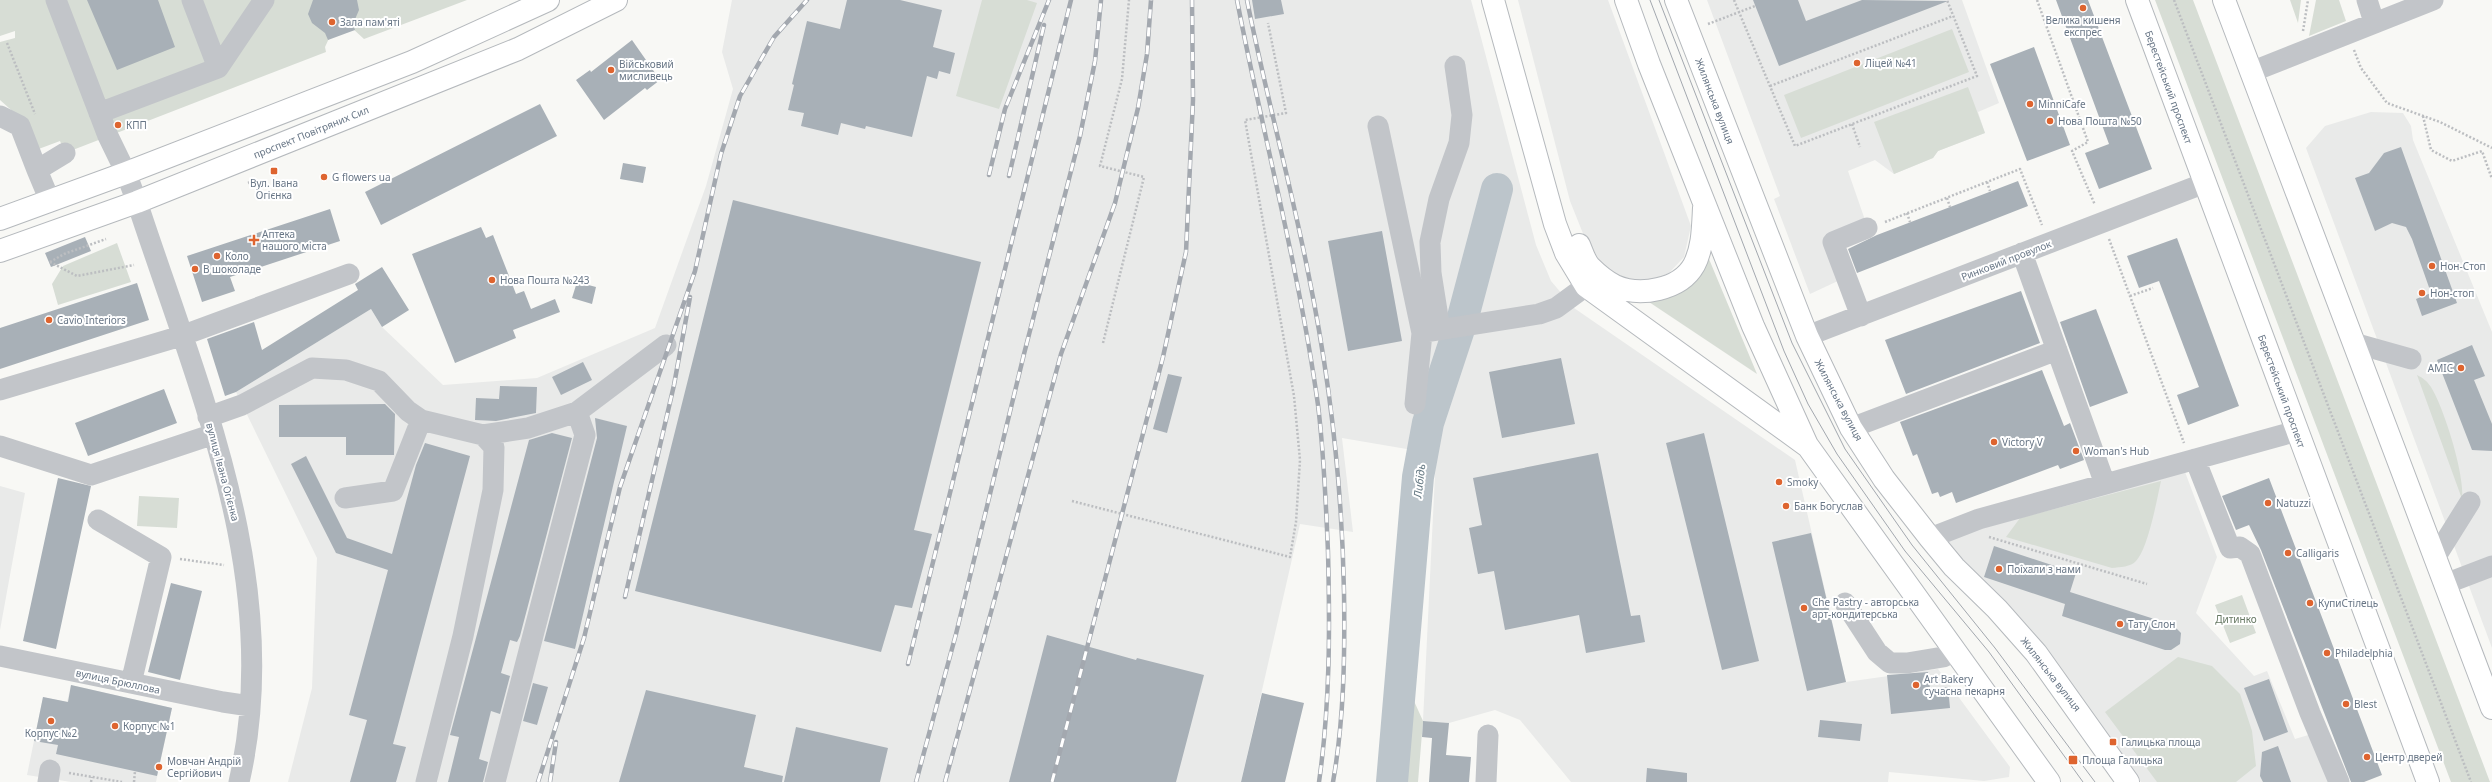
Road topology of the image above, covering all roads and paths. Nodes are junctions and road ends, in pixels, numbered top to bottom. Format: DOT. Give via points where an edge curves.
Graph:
graph roads {
  1 [pos="56,0"];
  2 [pos="192,0"];
  3 [pos="264,0"];
  4 [pos="548,0"];
  5 [pos="616,0"];
  6 [pos="1129,0"];
  7 [pos="1493,0"];
  8 [pos="1509,0"];
  9 [pos="1626,0"];
  10 [pos="1676,0"];
  11 [pos="1734,0"];
  12 [pos="1947,0"];
  13 [pos="2037,0"];
  14 [pos="2137,0"];
  15 [pos="2174,0"];
  16 [pos="2224,0"];
  17 [pos="2308,0"];
  18 [pos="2367,0"];
  19 [pos="2429,1"];
  20 [pos="1755,6"];
  21 [pos="1739,12"];
  22 [pos="1953,16"];
  23 [pos="2374,22"];
  24 [pos="1268,23"];
  25 [pos="1708,24"];
  26 [pos="2346,34"];
  27 [pos="2302,37"];
  28 [pos="1455,66"];
  29 [pos="218,68"];
  30 [pos="2251,72"];
  31 [pos="1770,86"];
  32 [pos="99,113"];
  33 [pos="0,116"];
  34 [pos="2423,116"];
  35 [pos="1852,124"];
  36 [pos="1378,126"];
  37 [pos="1860,147"];
  38 [pos="2492,148"];
  39 [pos="65,153"];
  40 [pos="37,170"];
  41 [pos="126,173"];
  42 [pos="2492,179"];
  43 [pos="1987,182"];
  44 [pos="248,183"];
  45 [pos="2205,183"];
  46 [pos="1990,191"];
  47 [pos="1947,198"];
  48 [pos="263,199"];
  49 [pos="50,201"];
  50 [pos="136,202"];
  51 [pos="1704,203"];
  52 [pos="1950,207"];
  53 [pos="1907,213"];
  54 [pos="0,219"];
  55 [pos="1910,222"];
  56 [pos="2103,222"];
  57 [pos="1868,228"];
  58 [pos="106,239"];
  59 [pos="2050,243"];
  60 [pos="0,251"];
  61 [pos="2022,253"];
  62 [pos="134,265"];
  63 [pos="349,274"];
  64 [pos="1586,286"];
  65 [pos="2153,288"];
  66 [pos="2130,296"];
  67 [pos="1861,316"];
  68 [pos="1438,330"];
  69 [pos="181,336"];
  70 [pos="1807,336"];
  71 [pos="1103,343"];
  72 [pos="2354,344"];
  73 [pos="666,345"];
  74 [pos="2057,350"];
  75 [pos="2411,359"];
  76 [pos="0,390"];
  77 [pos="1415,404"];
  78 [pos="577,412"];
  79 [pos="421,420"];
  80 [pos="211,426"];
  81 [pos="1851,428"];
  82 [pos="2297,431"];
  83 [pos="483,434"];
  84 [pos="1807,445"];
  85 [pos="0,446"];
  86 [pos="2193,460"];
  87 [pos="2104,484"];
  88 [pos="345,498"];
  89 [pos="1072,501"];
  90 [pos="2470,502"];
  91 [pos="98,520"];
  92 [pos="1983,535"];
  93 [pos="1930,538"];
  94 [pos="161,557"];
  95 [pos="2435,558"];
  96 [pos="224,566"];
  97 [pos="2492,566"];
  98 [pos="2147,584"];
  99 [pos="2445,584"];
  100 [pos="1845,603"];
  101 [pos="1955,652"];
  102 [pos="1,662"];
  103 [pos="131,683"];
  104 [pos="250,706"];
  105 [pos="2492,708"];
  106 [pos="1488,735"];
  107 [pos="135,771"];
  108 [pos="49,776"];
  109 [pos="92,777"];
  110 [pos="91,782"];
  111 [pos="122,782"];
  112 [pos="134,782"];
  113 [pos="239,782"];
  114 [pos="426,782"];
  115 [pos="494,782"];
  116 [pos="1486,782"];
  117 [pos="2049,782"];
  118 [pos="2128,782"];
  119 [pos="2339,782"];
  120 [pos="2428,782"];
  121 [pos="2471,782"];
  1 -- 32 [label="street, вулиця Івана Огієнка"];
  2 -- 29 [label="street"];
  3 -- 29 [label="street"];
  4 -- 41 [label="main road" via="412,62"];
  5 -- 50 [label="main road, проспект Повітряних Сил" via="518,49"];
  6 -- 71 [label="path" via="1122,79 1100,166 1144,177"];
  7 -- 64 [label="main road" via="1555,224 1566,253"];
  8 -- 51 [label="main road" via="1557,180 1574,233 1589,266 1614,286 1643,291 1665,288 1693,266 1701,247"];
  9 -- 51 [label="main road"];
  10 -- 70 [label="main road, Жилянська вулиця"];
  11 -- 21 [label="path"];
  12 -- 22 [label="path"];
  13 -- 56 [label="path" via="2088,142 2072,151"];
  14 -- 45 [label="main road, Берестейський проспект"];
  15 -- 121 [label="path"];
  16 -- 30 [label="main road"];
  17 -- 27 [label="path"];
  18 -- 23 [label="street"];
  19 -- 23 [label="street"];
  20 -- 21 [label="path"];
  21 -- 25 [label="path"];
  21 -- 31 [label="path"];
  22 -- 31 [label="path"];
  22 -- 35 [label="path" via="1977,76"];
  23 -- 26 [label="street"];
  24 -- 89 [label="path" via="1286,113 1245,120 1294,396 1300,460 1296,522 1290,557"];
  26 -- 30 [label="street"];
  26 -- 34 [label="path" via="2361,68 2387,103"];
  28 -- 68 [label="street" via="1462,115 1459,142 1439,199 1430,242"];
  29 -- 32 [label="street"];
  30 -- 72 [label="main road"];
  31 -- 35 [label="path" via="1795,146"];
  32 -- 41 [label="street, вулиця Івана Огієнка"];
  33 -- 40 [label="street" via="20,126"];
  34 -- 38 [label="path"];
  34 -- 42 [label="path" via="2431,150 2452,161 2482,151"];
  35 -- 37 [label="path"];
  36 -- 68 [label="street"];
  39 -- 40 [label="street"];
  40 -- 49 [label="street"];
  41 -- 49 [label="main road"];
  41 -- 50 [label="street, вулиця Івана Огієнка"];
  43 -- 46 [label="path"];
  43 -- 47 [label="path"];
  43 -- 59 [label="path" via="2020,170"];
  44 -- 48 [label="path" via="253,182"];
  45 -- 56 [label="street, Ринковий провулок"];
  45 -- 82 [label="main road, Берестейський проспект"];
  47 -- 52 [label="path"];
  47 -- 53 [label="path"];
  49 -- 54 [label="main road"];
  50 -- 60 [label="main road, проспект Повітряних Сил"];
  50 -- 69 [label="street, вулиця Івана Огієнка"];
  51 -- 84 [label="main road" via="1753,326"];
  53 -- 55 [label="path"];
  53 -- 57 [label="path"];
  56 -- 59 [label="street, Ринковий провулок"];
  56 -- 66 [label="path"];
  57 -- 67 [label="street" via="1832,242"];
  58 -- 62 [label="path" via="64,254 50,262 77,276"];
  59 -- 61 [label="street, Ринковий провулок"];
  61 -- 67 [label="street, Ринковий провулок"];
  61 -- 74 [label="street"];
  63 -- 69 [label="street"];
  64 -- 68 [label="street" via="1556,308 1539,314"];
  64 -- 84 [label="main road"];
  65 -- 66 [label="path"];
  66 -- 86 [label="path"];
  67 -- 70 [label="street, Ринковий провулок"];
  68 -- 77 [label="street"];
  69 -- 76 [label="street"];
  69 -- 80 [label="street, вулиця Івана Огієнка"];
  70 -- 81 [label="main road, Жилянська вулиця"];
  72 -- 75 [label="street"];
  72 -- 95 [label="main road"];
  73 -- 78 [label="street"];
  74 -- 81 [label="street"];
  74 -- 87 [label="street"];
  78 -- 83 [label="street" via="528,428"];
  78 -- 115 [label="street" via="585,435"];
  79 -- 80 [label="street" via="408,411 378,381 346,370 312,368 242,405"];
  79 -- 83 [label="street"];
  79 -- 88 [label="street" via="393,491"];
  80 -- 85 [label="street" via="91,475"];
  80 -- 104 [label="street, вулиця Івана Огієнка" via="235,510 248,588 252,658"];
  81 -- 93 [label="main road, Жилянська вулиця" via="1884,479"];
  82 -- 86 [label="street"];
  82 -- 120 [label="main road, Берестейський проспект"];
  83 -- 114 [label="street" via="494,448 493,490 463,636"];
  84 -- 101 [label="main road"];
  86 -- 87 [label="street"];
  86 -- 119 [label="street" via="2230,548 2240,548 2250,554"];
  87 -- 93 [label="street" via="1968,522"];
  90 -- 95 [label="street"];
  91 -- 94 [label="street"];
  92 -- 98 [label="path"];
  93 -- 118 [label="main road, Жилянська вулиця" via="1954,567 1997,609 2036,653"];
  94 -- 96 [label="path"];
  94 -- 103 [label="street"];
  95 -- 99 [label="main road"];
  97 -- 99 [label="street"];
  99 -- 105 [label="main road"];
  100 -- 101 [label="street" via="1877,652 1890,663 1943,657"];
  101 -- 117 [label="main road"];
  102 -- 103 [label="street, вулиця Брюллова"];
  103 -- 104 [label="street, вулиця Брюллова"];
  104 -- 113 [label="street, вулиця Івана Огієнка"];
  106 -- 116 [label="street"];
  107 -- 112 [label="path"];
  108 -- 109 [label="path"];
  109 -- 110 [label="path"];
  109 -- 111 [label="path"];
}
